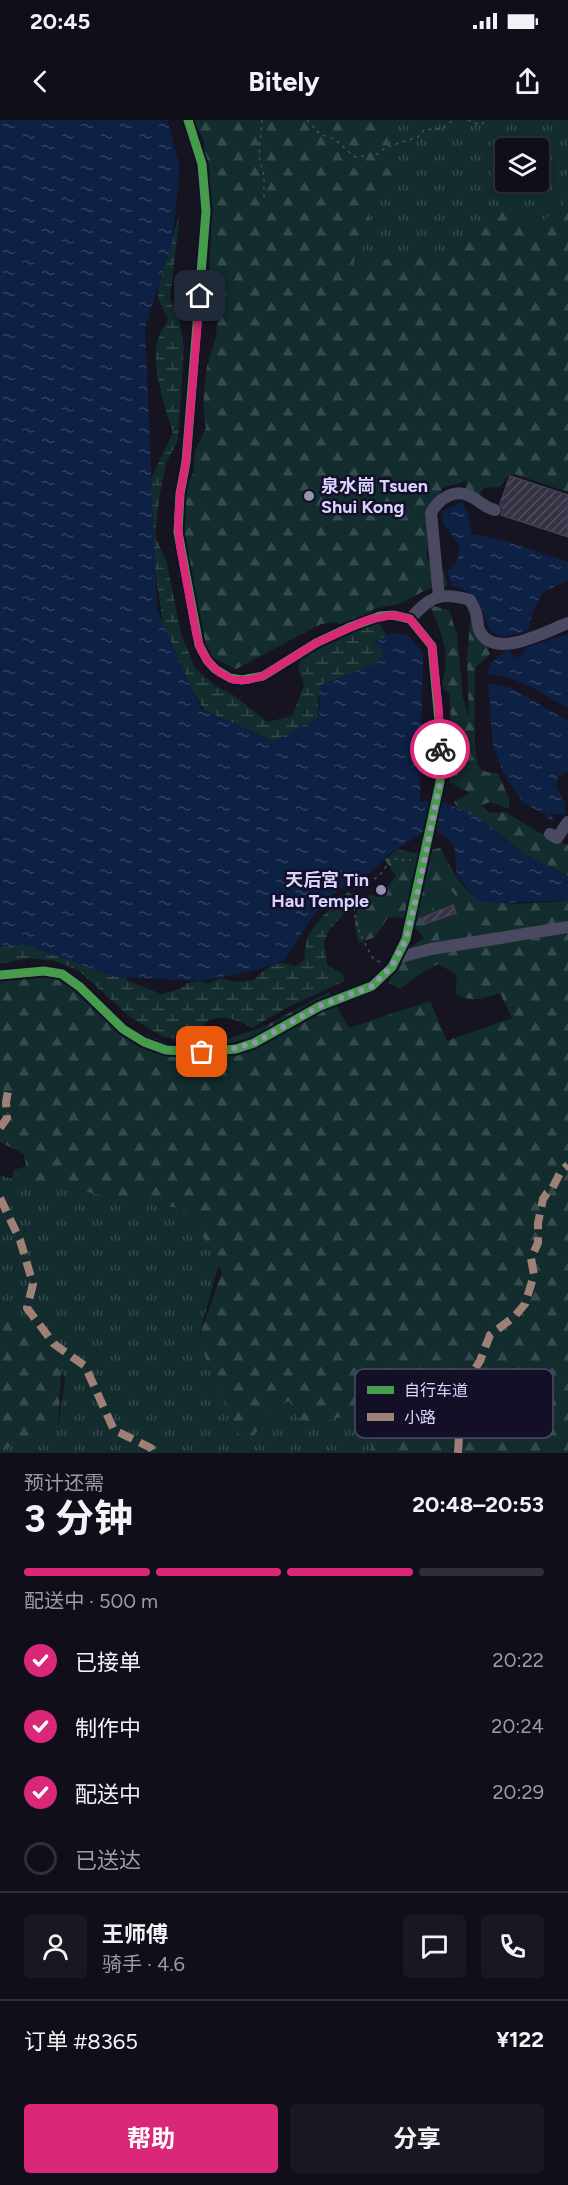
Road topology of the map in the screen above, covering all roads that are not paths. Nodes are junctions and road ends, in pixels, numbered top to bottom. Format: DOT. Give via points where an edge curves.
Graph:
graph roads {
  1 [pos="188,120"];
  2 [pos="495,510"];
  3 [pos="439,597"];
  4 [pos="410,619"];
  5 [pos="568,623"];
  6 [pos="568,822"];
  7 [pos="550,834"];
  8 [pos="568,927"];
  9 [pos="394,962"];
  10 [pos="0,975"];
  1 -- 4 [label="street" via="202,164 206,211 178,532 201,650 220,673 234,680 248,680 263,676 316,643 367,620 393,615"];
  2 -- 3 [label="street" via="459,493 436,504 431,513"];
  3 -- 4 [label="street" via="426,602"];
  3 -- 5 [label="street" via="470,600 480,631 497,645 512,644"];
  4 -- 9 [label="street" via="432,646 441,732 440,782 406,939"];
  6 -- 7 [label="street" via="557,838"];
  8 -- 9 [label="street" via="431,949"];
  9 -- 10 [label="street" via="372,986 320,1006 254,1043 202,1052 166,1050 144,1042 123,1029 75,983 58,973"];
}
